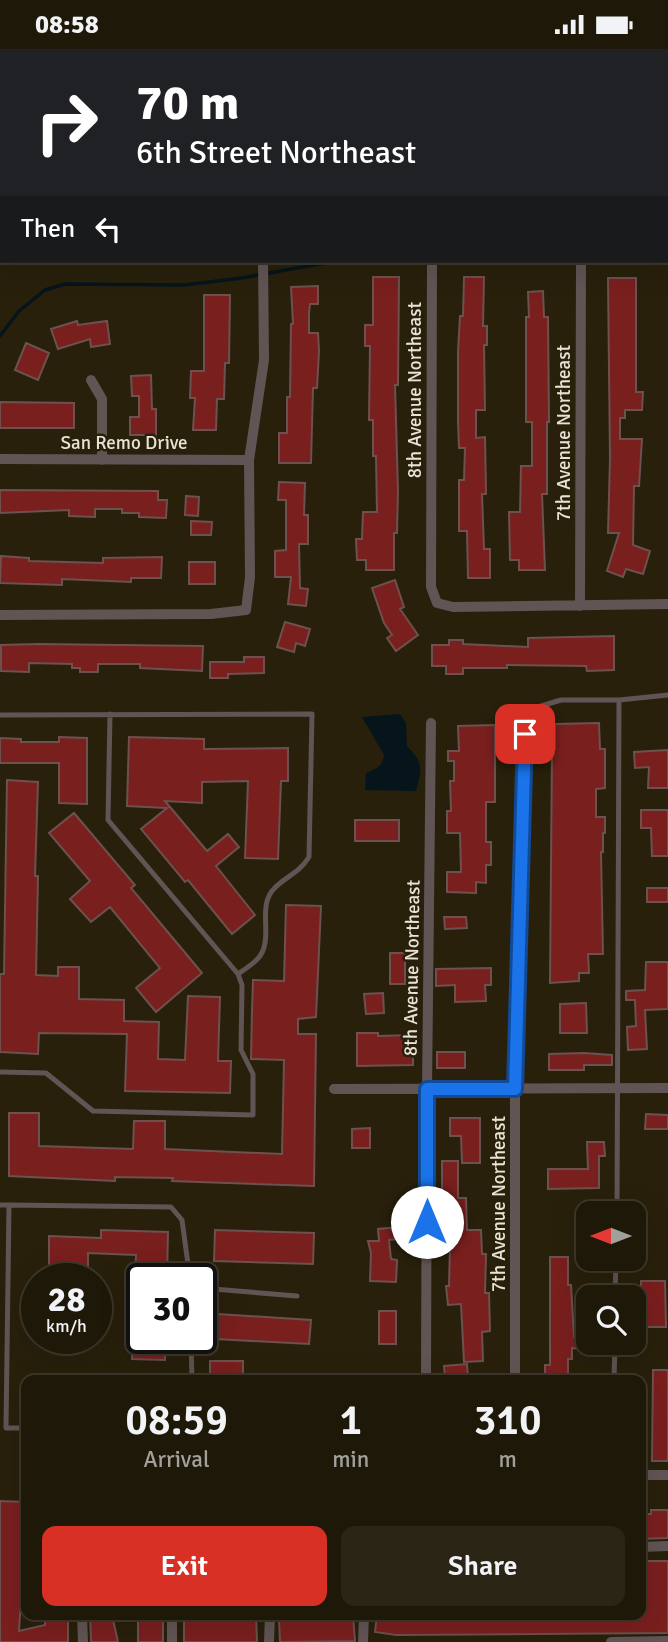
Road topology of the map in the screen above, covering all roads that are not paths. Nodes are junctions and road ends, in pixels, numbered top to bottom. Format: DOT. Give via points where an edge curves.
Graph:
graph roads {
  1 [pos="263,263"];
  2 [pos="432,263"];
  3 [pos="581,263"];
  4 [pos="91,380"];
  5 [pos="0,459"];
  6 [pos="102,460"];
  7 [pos="249,460"];
  8 [pos="668,604"];
  9 [pos="580,605"];
  10 [pos="0,615"];
  11 [pos="668,695"];
  12 [pos="619,700"];
  13 [pos="110,714"];
  14 [pos="0,715"];
  15 [pos="431,723"];
  16 [pos="525,734"];
  17 [pos="238,974"];
  18 [pos="0,1072"];
  19 [pos="618,1088"];
  20 [pos="668,1088"];
  21 [pos="334,1089"];
  22 [pos="427,1089"];
  23 [pos="515,1089"];
  24 [pos="617,1201"];
  25 [pos="0,1205"];
  26 [pos="9,1205"];
  27 [pos="188,1263"];
  28 [pos="217,1290"];
  29 [pos="298,1296"];
  30 [pos="191,1354"];
  31 [pos="615,1355"];
  32 [pos="192,1375"];
  33 [pos="426,1375"];
  34 [pos="515,1375"];
  35 [pos="614,1375"];
  36 [pos="21,1428"];
  37 [pos="646,1475"];
  38 [pos="668,1475"];
  39 [pos="668,1546"];
  40 [pos="646,1547"];
  41 [pos="82,1620"];
  42 [pos="173,1620"];
  43 [pos="270,1620"];
  44 [pos="364,1620"];
  45 [pos="668,1641"];
  46 [pos="83,1642"];
  47 [pos="172,1642"];
  48 [pos="269,1642"];
  49 [pos="363,1642"];
  50 [pos="611,1642"];
  1 -- 7 [label="street" via="264,360"];
  2 -- 9 [label="street, 8th Avenue Northeast" via="431,587 437,603 453,607"];
  3 -- 9 [label="street, 7th Avenue Northeast"];
  4 -- 6 [label="street" via="102,400"];
  5 -- 6 [label="street, San Remo Drive"];
  6 -- 7 [label="street, San Remo Drive"];
  7 -- 10 [label="street" via="246,610"];
  8 -- 9 [label="street"];
  11 -- 12 [label="lane"];
  12 -- 16 [label="lane" via="561,700 541,706"];
  12 -- 19 [label="lane"];
  13 -- 14 [label="lane"];
  13 -- 17 [label="lane" via="108,820"];
  13 -- 17 [label="lane" via="312,714 309,857 273,890 267,900 266,943 259,957"];
  15 -- 22 [label="street, 8th Avenue Northeast"];
  16 -- 23 [label="street, 7th Avenue Northeast"];
  17 -- 18 [label="lane" via="243,985 241,1050 253,1074 253,1115 93,1111 46,1073"];
  19 -- 20 [label="street"];
  19 -- 23 [label="street"];
  19 -- 24 [label="lane"];
  21 -- 22 [label="street"];
  22 -- 23 [label="street"];
  22 -- 33 [label="street, 8th Avenue Northeast"];
  23 -- 34 [label="street, 7th Avenue Northeast"];
  25 -- 26 [label="lane"];
  26 -- 27 [label="lane" via="172,1207 182,1220"];
  26 -- 36 [label="lane" via="6,1428"];
  28 -- 29 [label="lane"];
  30 -- 32 [label="lane"];
  31 -- 35 [label="lane"];
  37 -- 38 [label="street"];
  39 -- 40 [label="street"];
  41 -- 46 [label="street"];
  42 -- 47 [label="street"];
  43 -- 48 [label="street"];
  44 -- 49 [label="street"];
  45 -- 50 [label="street"];
}
